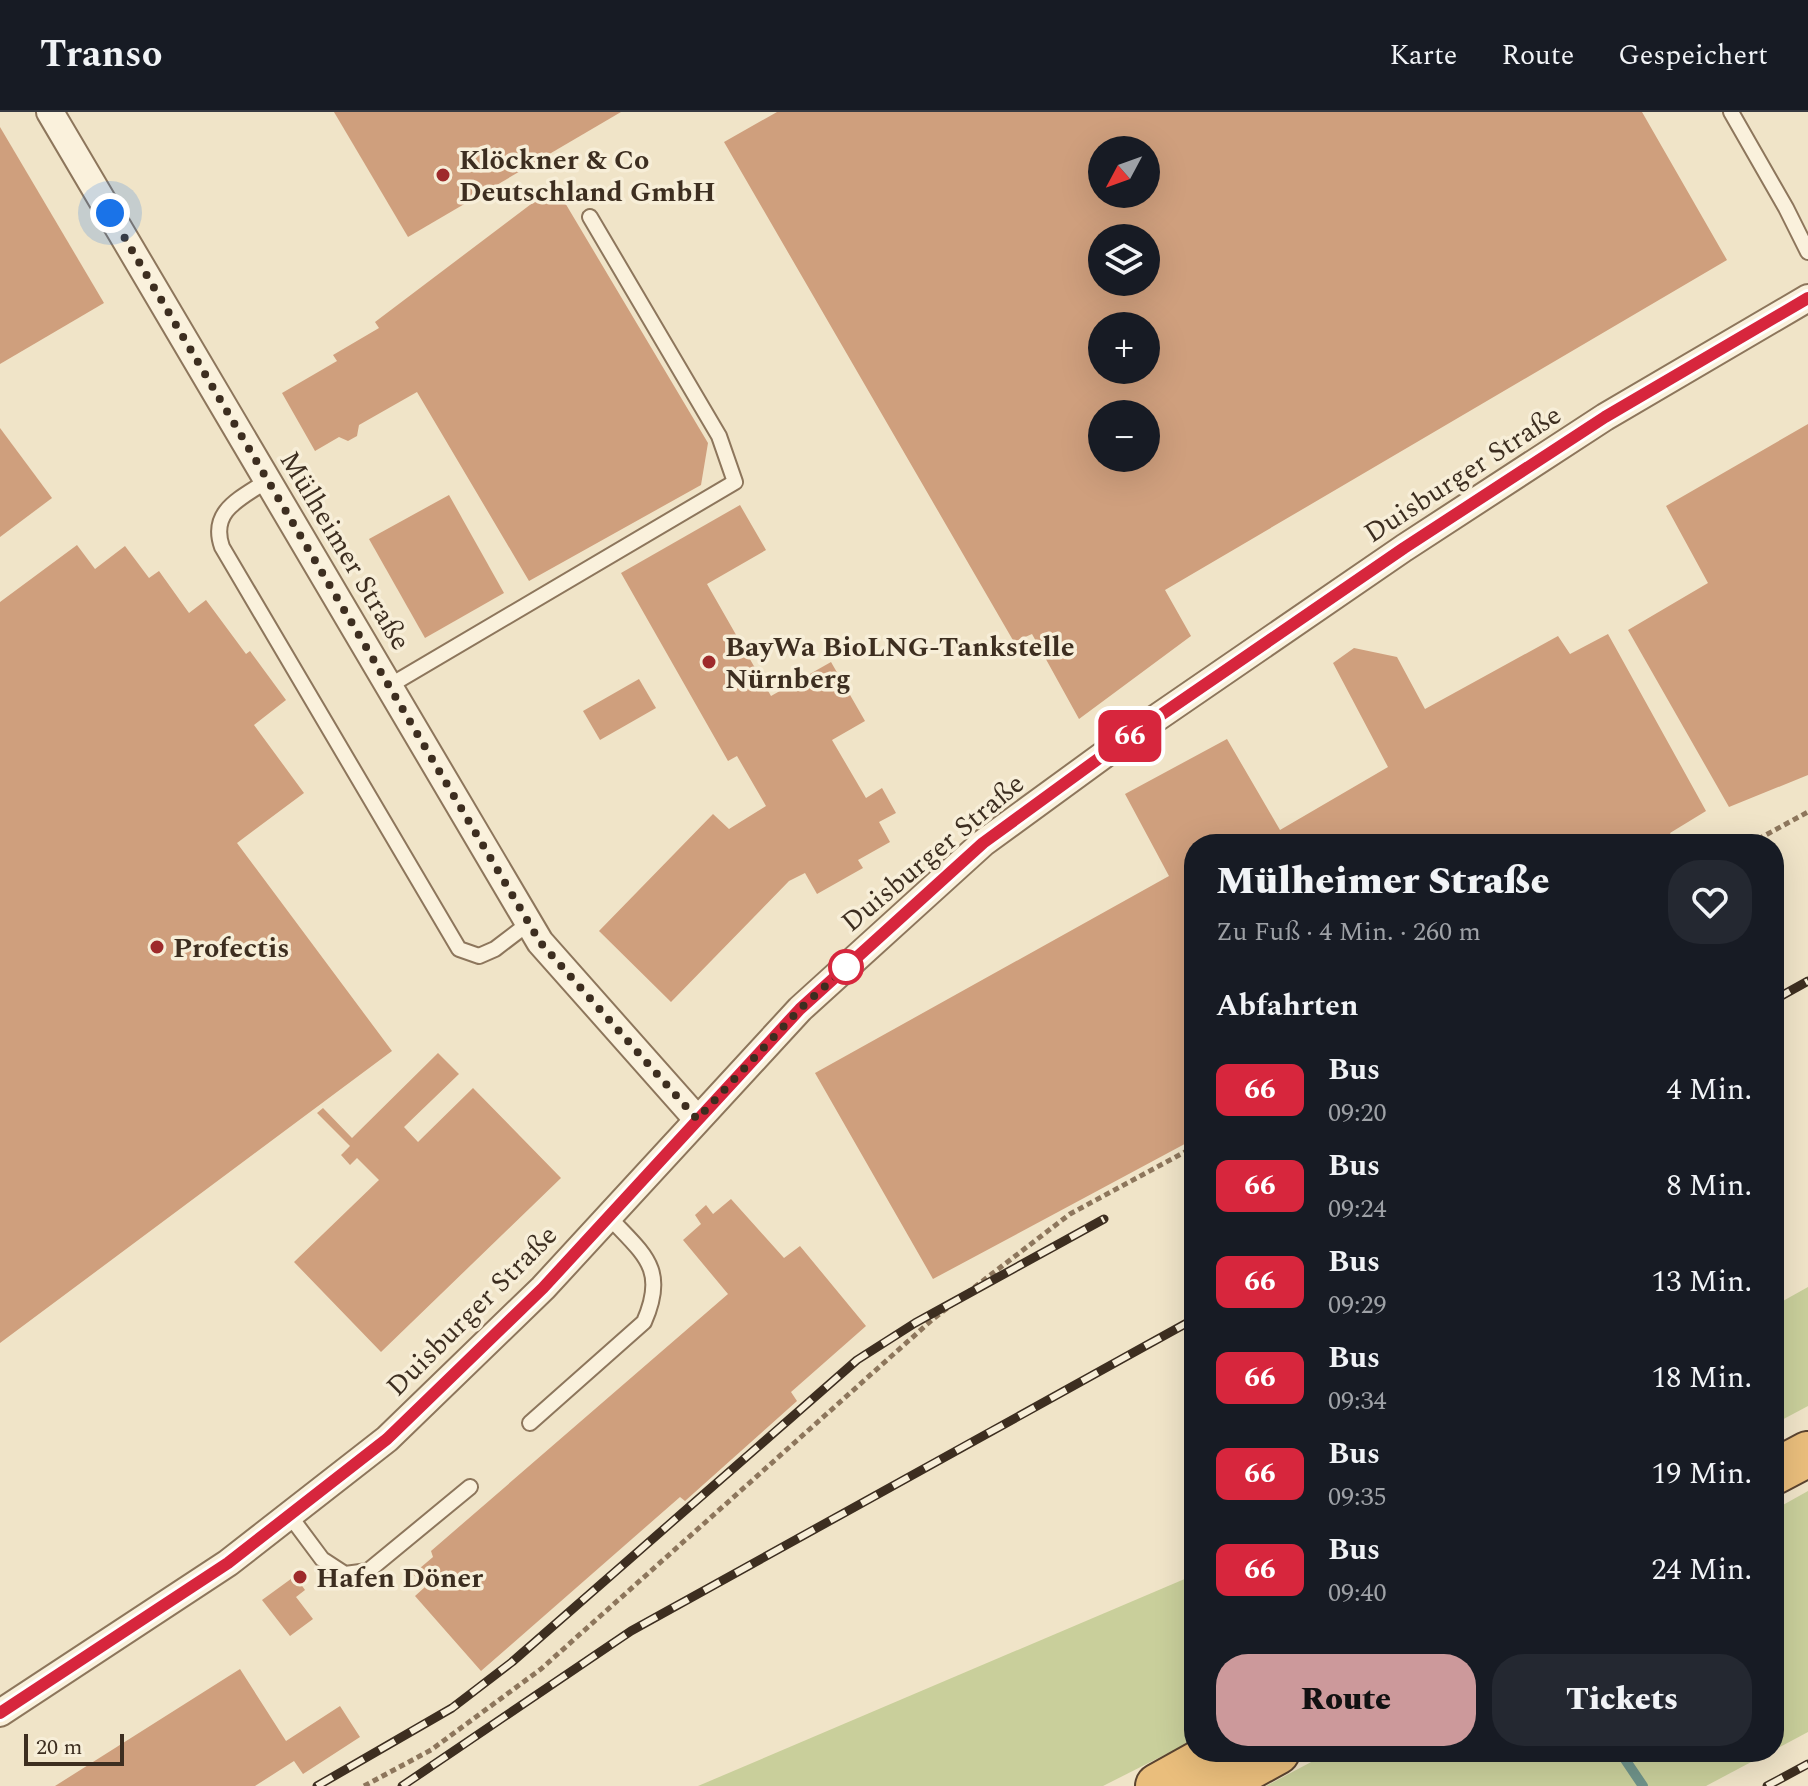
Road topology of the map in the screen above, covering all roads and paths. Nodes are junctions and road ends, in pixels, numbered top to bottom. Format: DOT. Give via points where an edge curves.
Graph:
graph roads {
  1 [pos="50,112"];
  2 [pos="1731,112"];
  3 [pos="590,217"];
  4 [pos="1808,252"];
  5 [pos="1808,298"];
  6 [pos="268,480"];
  7 [pos="389,686"];
  8 [pos="1808,812"];
  9 [pos="1767,834"];
  10 [pos="529,923"];
  11 [pos="697,1119"];
  12 [pos="1184,1152"];
  13 [pos="608,1216"];
  14 [pos="530,1423"];
  15 [pos="1808,1454"];
  16 [pos="1784,1467"];
  17 [pos="470,1487"];
  18 [pos="290,1516"];
  19 [pos="0,1713"];
  20 [pos="1201,1762"];
  21 [pos="1259,1762"];
  22 [pos="364,1786"];
  23 [pos="1158,1786"];
  24 [pos="1215,1786"];
  1 -- 6 [label="street, Mülheimer Straße"];
  2 -- 4 [label="lane"];
  3 -- 7 [label="lane" via="719,436 735,482"];
  5 -- 11 [label="street, Duisburger Straße" via="1605,417 1404,548 995,834 800,1009"];
  6 -- 7 [label="street, Mülheimer Straße"];
  6 -- 10 [label="lane" via="224,512 217,532 222,547 459,949 479,956"];
  7 -- 10 [label="street, Mülheimer Straße"];
  8 -- 9 [label="path"];
  10 -- 11 [label="street, Mülheimer Straße" via="540,942"];
  11 -- 13 [label="street, Duisburger Straße"];
  12 -- 22 [label="path" via="1070,1214 945,1310 541,1669 431,1750"];
  13 -- 14 [label="lane" via="640,1250 655,1277 654,1300 644,1322"];
  13 -- 18 [label="street, Duisburger Straße" via="543,1288 387,1439"];
  15 -- 16 [label="highway"];
  17 -- 18 [label="lane" via="368,1571 345,1574 322,1559"];
  18 -- 19 [label="street, Duisburger Straße" via="216,1572"];
  20 -- 23 [label="highway"];
  21 -- 24 [label="highway"];
}
